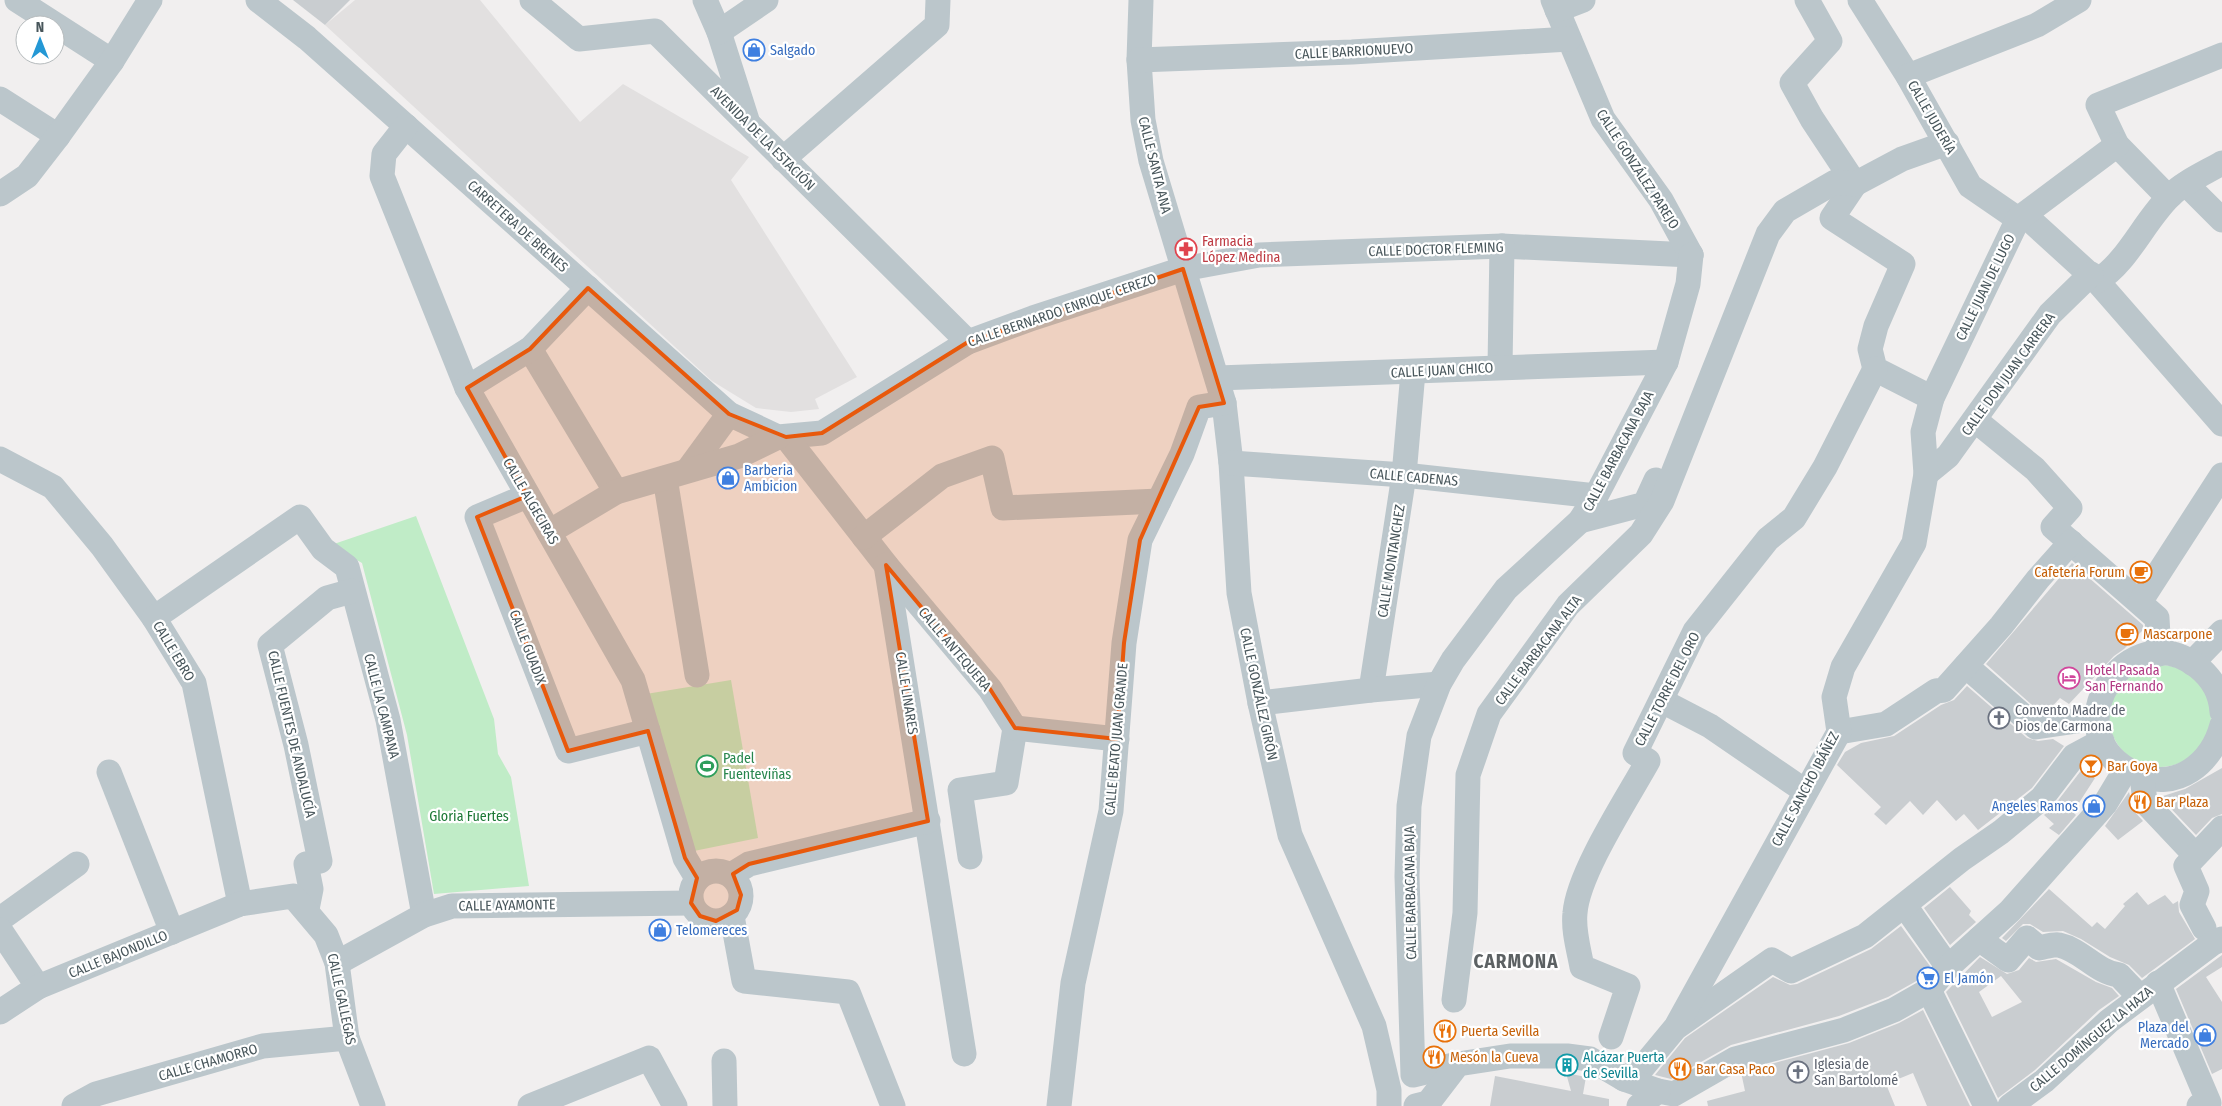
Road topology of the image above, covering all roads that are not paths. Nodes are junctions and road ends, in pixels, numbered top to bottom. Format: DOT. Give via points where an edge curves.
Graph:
graph roads {
  1 [pos="17,0"];
  2 [pos="150,0"];
  3 [pos="258,0"];
  4 [pos="532,0"];
  5 [pos="705,0"];
  6 [pos="766,0"];
  7 [pos="938,0"];
  8 [pos="1141,0"];
  9 [pos="1582,0"];
  10 [pos="1807,0"];
  11 [pos="1860,0"];
  12 [pos="2079,0"];
  13 [pos="1555,5"];
  14 [pos="719,32"];
  15 [pos="1569,39"];
  16 [pos="2222,55"];
  17 [pos="1139,60"];
  18 [pos="112,61"];
  19 [pos="1908,76"];
  20 [pos="0,99"];
  21 [pos="749,125"];
  22 [pos="406,126"];
  23 [pos="58,136"];
  24 [pos="1947,142"];
  25 [pos="2117,145"];
  26 [pos="783,159"];
  27 [pos="2222,163"];
  28 [pos="1855,184"];
  29 [pos="2178,190"];
  30 [pos="0,194"];
  31 [pos="2018,219"];
  32 [pos="2222,220"];
  33 [pos="1502,246"];
  34 [pos="1690,255"];
  35 [pos="1183,269"];
  36 [pos="2094,277"];
  37 [pos="588,288"];
  38 [pos="1727,338"];
  39 [pos="968,342"];
  40 [pos="530,349"];
  41 [pos="1666,362"];
  42 [pos="1500,368"];
  43 [pos="1875,369"];
  44 [pos="1413,372"];
  45 [pos="1218,378"];
  46 [pos="466,388"];
  47 [pos="1932,398"];
  48 [pos="1224,403"];
  49 [pos="2219,413"];
  50 [pos="729,414"];
  51 [pos="1975,420"];
  52 [pos="782,437"];
  53 [pos="0,459"];
  54 [pos="1231,463"];
  55 [pos="677,474"];
  56 [pos="1926,474"];
  57 [pos="1404,475"];
  58 [pos="2220,481"];
  59 [pos="616,492"];
  60 [pos="527,496"];
  61 [pos="1596,496"];
  62 [pos="1159,501"];
  63 [pos="1580,521"];
  64 [pos="549,532"];
  65 [pos="864,536"];
  66 [pos="2071,542"];
  67 [pos="886,565"];
  68 [pos="352,591"];
  69 [pos="2140,602"];
  70 [pos="154,618"];
  71 [pos="2222,632"];
  72 [pos="2159,654"];
  73 [pos="2192,662"];
  74 [pos="1966,666"];
  75 [pos="697,675"];
  76 [pos="1439,684"];
  77 [pos="1371,690"];
  78 [pos="1662,700"];
  79 [pos="1260,703"];
  80 [pos="2222,712"];
  81 [pos="1016,728"];
  82 [pos="2100,729"];
  83 [pos="648,731"];
  84 [pos="1839,732"];
  85 [pos="2221,735"];
  86 [pos="1117,739"];
  87 [pos="109,772"];
  88 [pos="2134,772"];
  89 [pos="1805,791"];
  90 [pos="928,821"];
  91 [pos="2222,828"];
  92 [pos="2196,855"];
  93 [pos="970,858"];
  94 [pos="77,864"];
  95 [pos="731,875"];
  96 [pos="697,878"];
  97 [pos="691,903"];
  98 [pos="240,904"];
  99 [pos="1905,906"];
  100 [pos="307,910"];
  101 [pos="424,915"];
  102 [pos="732,916"];
  103 [pos="0,919"];
  104 [pos="0,930"];
  105 [pos="172,932"];
  106 [pos="2212,937"];
  107 [pos="1979,939"];
  108 [pos="337,963"];
  109 [pos="1948,967"];
  110 [pos="38,987"];
  111 [pos="1929,990"];
  112 [pos="2149,990"];
  113 [pos="1454,1000"];
  114 [pos="0,1012"];
  115 [pos="1374,1026"];
  116 [pos="1676,1027"];
  117 [pos="1611,1037"];
  118 [pos="347,1038"];
  119 [pos="964,1054"];
  120 [pos="724,1061"];
  121 [pos="1458,1064"];
  122 [pos="1384,1071"];
  123 [pos="1413,1075"];
  124 [pos="1624,1078"];
  125 [pos="1648,1098"];
  126 [pos="1420,1105"];
  127 [pos="74,1106"];
  128 [pos="373,1106"];
  129 [pos="530,1106"];
  130 [pos="675,1106"];
  131 [pos="725,1106"];
  132 [pos="893,1106"];
  133 [pos="1059,1106"];
  134 [pos="1389,1106"];
  135 [pos="1986,1106"];
  136 [pos="2010,1106"];
  137 [pos="2199,1106"];
  1 -- 18 [label="street"];
  2 -- 18 [label="street"];
  3 -- 22 [label="street, CARRETERA DE BRENES" via="307,38"];
  4 -- 21 [label="street, AVENIDA DE LA ESTACIÓN" via="579,38 655,31"];
  5 -- 14 [label="street"];
  6 -- 14 [label="street"];
  7 -- 26 [label="street" via="937,24"];
  8 -- 17 [label="street, CALLE SANTA ANA"];
  9 -- 13 [label="street"];
  10 -- 28 [label="street" via="1830,41 1792,83"];
  11 -- 19 [label="street, CALLE JUDERÍA"];
  12 -- 19 [label="street" via="2037,25"];
  13 -- 15 [label="street, CALLE GONZÁLEZ PAREJO"];
  14 -- 21 [label="street"];
  15 -- 17 [label="street, CALLE BARRIONUEVO"];
  15 -- 34 [label="street, CALLE GONZÁLEZ PAREJO" via="1602,119 1661,200"];
  16 -- 25 [label="street" via="2098,105"];
  17 -- 35 [label="street, CALLE SANTA ANA" via="1148,144"];
  18 -- 23 [label="street"];
  19 -- 24 [label="street, CALLE JUDERÍA"];
  20 -- 23 [label="street"];
  21 -- 26 [label="street, AVENIDA DE LA ESTACIÓN"];
  22 -- 37 [label="street, CARRETERA DE BRENES"];
  22 -- 46 [label="street, CALLE ALGECIRAS" via="384,154 382,176"];
  23 -- 30 [label="street" via="27,176"];
  24 -- 28 [label="street, CALLE BARBACANA ALTA"];
  24 -- 31 [label="street, CALLE JUDERÍA" via="1970,186"];
  25 -- 29 [label="street" via="2164,193"];
  25 -- 31 [label="street, CALLE JUAN DE LUGO"];
  26 -- 39 [label="street, AVENIDA DE LA ESTACIÓN"];
  27 -- 29 [label="street, CALLE DON JUAN CARRERA"];
  28 -- 38 [label="street, CALLE BARBACANA ALTA" via="1835,182 1785,211 1768,234"];
  28 -- 43 [label="street" via="1832,218 1903,264 1876,326 1870,349"];
  29 -- 32 [label="street"];
  29 -- 36 [label="street, CALLE DON JUAN CARRERA" via="2147,222 2110,273"];
  31 -- 36 [label="street, CALLE JUDERÍA" via="2030,220"];
  31 -- 47 [label="street, CALLE JUAN DE LUGO"];
  33 -- 34 [label="street, CALLE DOCTOR FLEMING"];
  33 -- 35 [label="street, CALLE DOCTOR FLEMING" via="1259,254"];
  33 -- 42 [label="street"];
  34 -- 41 [label="street, CALLE BARBACANA BAJA" via="1688,284"];
  35 -- 39 [label="street, CALLE BERNARDO ENRIQUE CEREZO"];
  35 -- 45 [label="street, CALLE GONZÁLEZ GIRÓN"];
  36 -- 49 [label="street, CALLE JUDERÍA"];
  36 -- 51 [label="street, CALLE DON JUAN CARRERA" via="2050,314 1986,400"];
  37 -- 40 [label="street"];
  37 -- 50 [label="street, CARRETERA DE BRENES"];
  38 -- 63 [label="street, CALLE BARBACANA ALTA" via="1702,373 1674,446 1645,504"];
  38 -- 113 [label="street, CALLE BARBACANA ALTA" via="1662,501 1641,534 1568,606 1489,714 1468,775 1465,913"];
  39 -- 52 [label="street, CALLE BERNARDO ENRIQUE CEREZO" via="822,432"];
  40 -- 46 [label="street"];
  40 -- 59 [label="street"];
  41 -- 42 [label="street, CALLE JUAN CHICO"];
  41 -- 61 [label="street, CALLE BARBACANA BAJA"];
  42 -- 44 [label="street, CALLE JUAN CHICO"];
  43 -- 47 [label="street"];
  43 -- 78 [label="street, CALLE TORRE DEL ORO" via="1825,467 1794,518 1768,539 1695,631"];
  44 -- 45 [label="street, CALLE JUAN CHICO"];
  44 -- 57 [label="street, CALLE MONTANCHEZ"];
  45 -- 48 [label="street, CALLE GONZÁLEZ GIRÓN"];
  46 -- 60 [label="street, CALLE ALGECIRAS"];
  47 -- 56 [label="street, CALLE JUAN DE LUGO" via="1923,432"];
  48 -- 54 [label="street, CALLE GONZÁLEZ GIRÓN"];
  48 -- 62 [label="street, CALLE BEATO JUAN GRANDE" via="1199,407 1182,454"];
  50 -- 52 [label="street, CARRETERA DE BRENES"];
  50 -- 55 [label="street"];
  51 -- 56 [label="street, CALLE DON JUAN CARRERA" via="1948,456"];
  51 -- 66 [label="street" via="2034,469 2070,508 2053,527"];
  52 -- 55 [label="street" via="739,456"];
  52 -- 65 [label="street, CALLE ANTEQUERA"];
  53 -- 70 [label="street, CALLE EBRO" via="53,487 102,546"];
  54 -- 57 [label="street, CALLE CADENAS"];
  54 -- 79 [label="street, CALLE GONZÁLEZ GIRÓN" via="1239,593"];
  55 -- 59 [label="street"];
  55 -- 75 [label="street"];
  56 -- 84 [label="street, CALLE SANCHO IBÁÑEZ" via="1914,543 1843,667 1834,697"];
  57 -- 61 [label="street, CALLE CADENAS"];
  57 -- 77 [label="street, CALLE MONTANCHEZ"];
  58 -- 69 [label="street"];
  59 -- 64 [label="street"];
  60 -- 64 [label="street, CALLE ALGECIRAS"];
  60 -- 83 [label="street, CALLE GUADIX" via="477,517 568,751"];
  61 -- 63 [label="street, CALLE BARBACANA BAJA"];
  62 -- 65 [label="street" via="1002,508 992,458 942,476"];
  62 -- 86 [label="street, CALLE BEATO JUAN GRANDE" via="1140,540 1124,643"];
  63 -- 76 [label="street, CALLE BARBACANA BAJA" via="1506,589"];
  64 -- 83 [label="street, CALLE ALGECIRAS" via="633,680"];
  65 -- 67 [label="street, CALLE ANTEQUERA"];
  66 -- 69 [label="street"];
  66 -- 74 [label="street"];
  67 -- 81 [label="street, CALLE ANTEQUERA" via="990,689"];
  67 -- 90 [label="street, CALLE LINARES"];
  68 -- 70 [label="street, CALLE LA CAMPANA" via="347,567 323,549 300,517"];
  68 -- 100 [label="street, CALLE FUENTES DE ANDALUCÍA" via="327,598 270,645 296,745 320,861 306,864 311,889"];
  68 -- 101 [label="street, CALLE LA CAMPANA" via="388,720"];
  69 -- 72 [label="street" via="2157,618"];
  70 -- 98 [label="street, CALLE EBRO" via="194,683"];
  71 -- 73 [label="street"];
  72 -- 73 [label="street"];
  72 -- 82 [label="street" via="2139,657 2122,666 2108,681 2100,698"];
  73 -- 80 [label="street" via="2216,688"];
  74 -- 82 [label="street" via="2036,727"];
  74 -- 84 [label="street" via="1944,690 1936,691 1886,724"];
  76 -- 77 [label="street"];
  76 -- 123 [label="street, CALLE BARBACANA BAJA" via="1419,736 1409,806 1406,876"];
  77 -- 79 [label="street"];
  78 -- 89 [label="street" via="1710,726"];
  78 -- 117 [label="street, CALLE TORRE DEL ORO" via="1635,754 1648,762 1596,855 1577,897 1574,916 1582,967 1628,986"];
  79 -- 115 [label="street, CALLE GONZÁLEZ GIRÓN" via="1290,836"];
  81 -- 86 [label="street"];
  81 -- 93 [label="street" via="1006,783 960,790"];
  82 -- 88 [label="street" via="2112,756"];
  82 -- 99 [label="street" via="2074,756 2042,798"];
  83 -- 96 [label="street, CALLE ALGECIRAS" via="686,858"];
  84 -- 89 [label="street, CALLE SANCHO IBÁÑEZ"];
  85 -- 88 [label="street" via="2209,756 2178,776 2160,779"];
  86 -- 133 [label="street, CALLE BEATO JUAN GRANDE" via="1111,811 1073,983"];
  87 -- 105 [label="street"];
  88 -- 92 [label="street" via="2145,802"];
  88 -- 107 [label="street" via="2010,911"];
  89 -- 116 [label="street, CALLE SANCHO IBÁÑEZ"];
  90 -- 95 [label="street" via="749,864"];
  90 -- 119 [label="street, CALLE LINARES"];
  91 -- 92 [label="street"];
  92 -- 106 [label="street" via="2186,866 2197,891 2192,905"];
  94 -- 103 [label="street"];
  95 -- 96 [label="street" via="717,870"];
  95 -- 102 [label="street" via="741,895"];
  96 -- 97 [label="street" via="690,894"];
  97 -- 101 [label="street, CALLE AYAMONTE" via="452,906"];
  97 -- 102 [label="street" via="708,920"];
  98 -- 100 [label="street, CALLE GALLEGAS" via="293,896"];
  98 -- 105 [label="street, CALLE BAJONDILLO"];
  99 -- 109 [label="street"];
  99 -- 116 [label="street" via="1865,936 1791,971 1772,960"];
  100 -- 108 [label="street, CALLE GALLEGAS" via="326,935"];
  101 -- 108 [label="street, CALLE AYAMONTE"];
  102 -- 132 [label="street" via="744,981 848,992"];
  104 -- 110 [label="street"];
  105 -- 110 [label="street, CALLE BAJONDILLO"];
  106 -- 112 [label="street, CALLE DOMÍNGUEZ LA HAZA"];
  107 -- 109 [label="street"];
  107 -- 112 [label="street" via="2008,960 2027,938 2039,948 2058,945 2090,960 2106,973 2119,974"];
  108 -- 118 [label="street, CALLE GALLEGAS"];
  109 -- 111 [label="street"];
  110 -- 114 [label="street, CALLE BAJONDILLO"];
  111 -- 125 [label="street" via="1894,1010 1844,1030 1735,1059 1674,1094"];
  111 -- 135 [label="street"];
  112 -- 136 [label="street, CALLE DOMÍNGUEZ LA HAZA" via="2109,1021 2044,1081"];
  112 -- 137 [label="street" via="2209,1103"];
  115 -- 122 [label="street, CALLE GONZÁLEZ GIRÓN"];
  115 -- 123 [label="street"];
  116 -- 124 [label="street, CALLE SANCHO IBÁÑEZ" via="1642,1068"];
  118 -- 127 [label="street, CALLE CHAMORRO" via="263,1046 96,1094"];
  118 -- 128 [label="street, CALLE GALLEGAS"];
  120 -- 131 [label="street"];
  121 -- 123 [label="street"];
  121 -- 124 [label="street" via="1510,1056 1560,1055 1590,1059"];
  121 -- 126 [label="street"];
  122 -- 126 [label="street" via="1399,1103"];
  122 -- 134 [label="street, CALLE GONZÁLEZ GIRÓN"];
  123 -- 126 [label="street"];
  124 -- 125 [label="street"];
  129 -- 130 [label="street" via="649,1058"];
}
